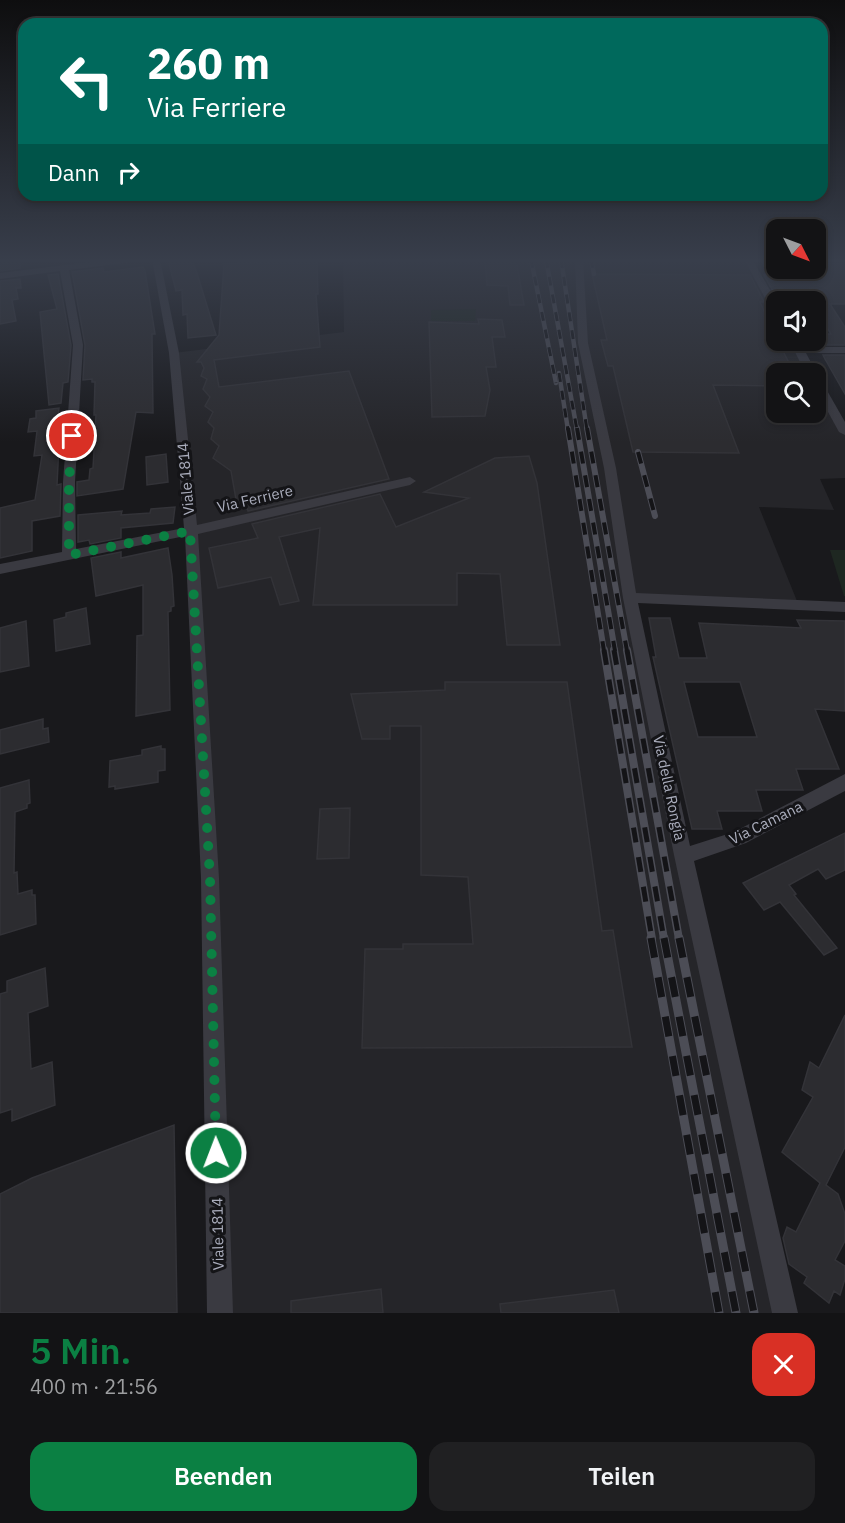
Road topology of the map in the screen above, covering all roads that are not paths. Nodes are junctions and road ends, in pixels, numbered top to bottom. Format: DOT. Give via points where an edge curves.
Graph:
graph roads {
  1 [pos="75,320"];
  2 [pos="168,320"];
  3 [pos="582,320"];
  4 [pos="826,348"];
  5 [pos="845,350"];
  6 [pos="826,398"];
  7 [pos="845,432"];
  8 [pos="410,481"];
  9 [pos="190,531"];
  10 [pos="69,555"];
  11 [pos="0,569"];
  12 [pos="630,598"];
  13 [pos="845,607"];
  14 [pos="845,781"];
  15 [pos="683,855"];
  16 [pos="220,1313"];
  17 [pos="785,1313"];
  1 -- 10 [label="street" via="78,345 69,482"];
  2 -- 9 [label="street, Viale 1814"];
  3 -- 12 [label="street, Via della Rongia"];
  4 -- 5 [label="street"];
  6 -- 7 [label="street"];
  8 -- 9 [label="street, Via Ferriere"];
  9 -- 10 [label="street, Via Ferriere"];
  9 -- 16 [label="street, Viale 1814" via="210,878"];
  10 -- 11 [label="street, Via Ferriere"];
  12 -- 13 [label="street"];
  12 -- 15 [label="street, Via della Rongia"];
  14 -- 15 [label="street, Via Camana" via="732,841"];
  15 -- 17 [label="street, Via della Rongia"];
}
